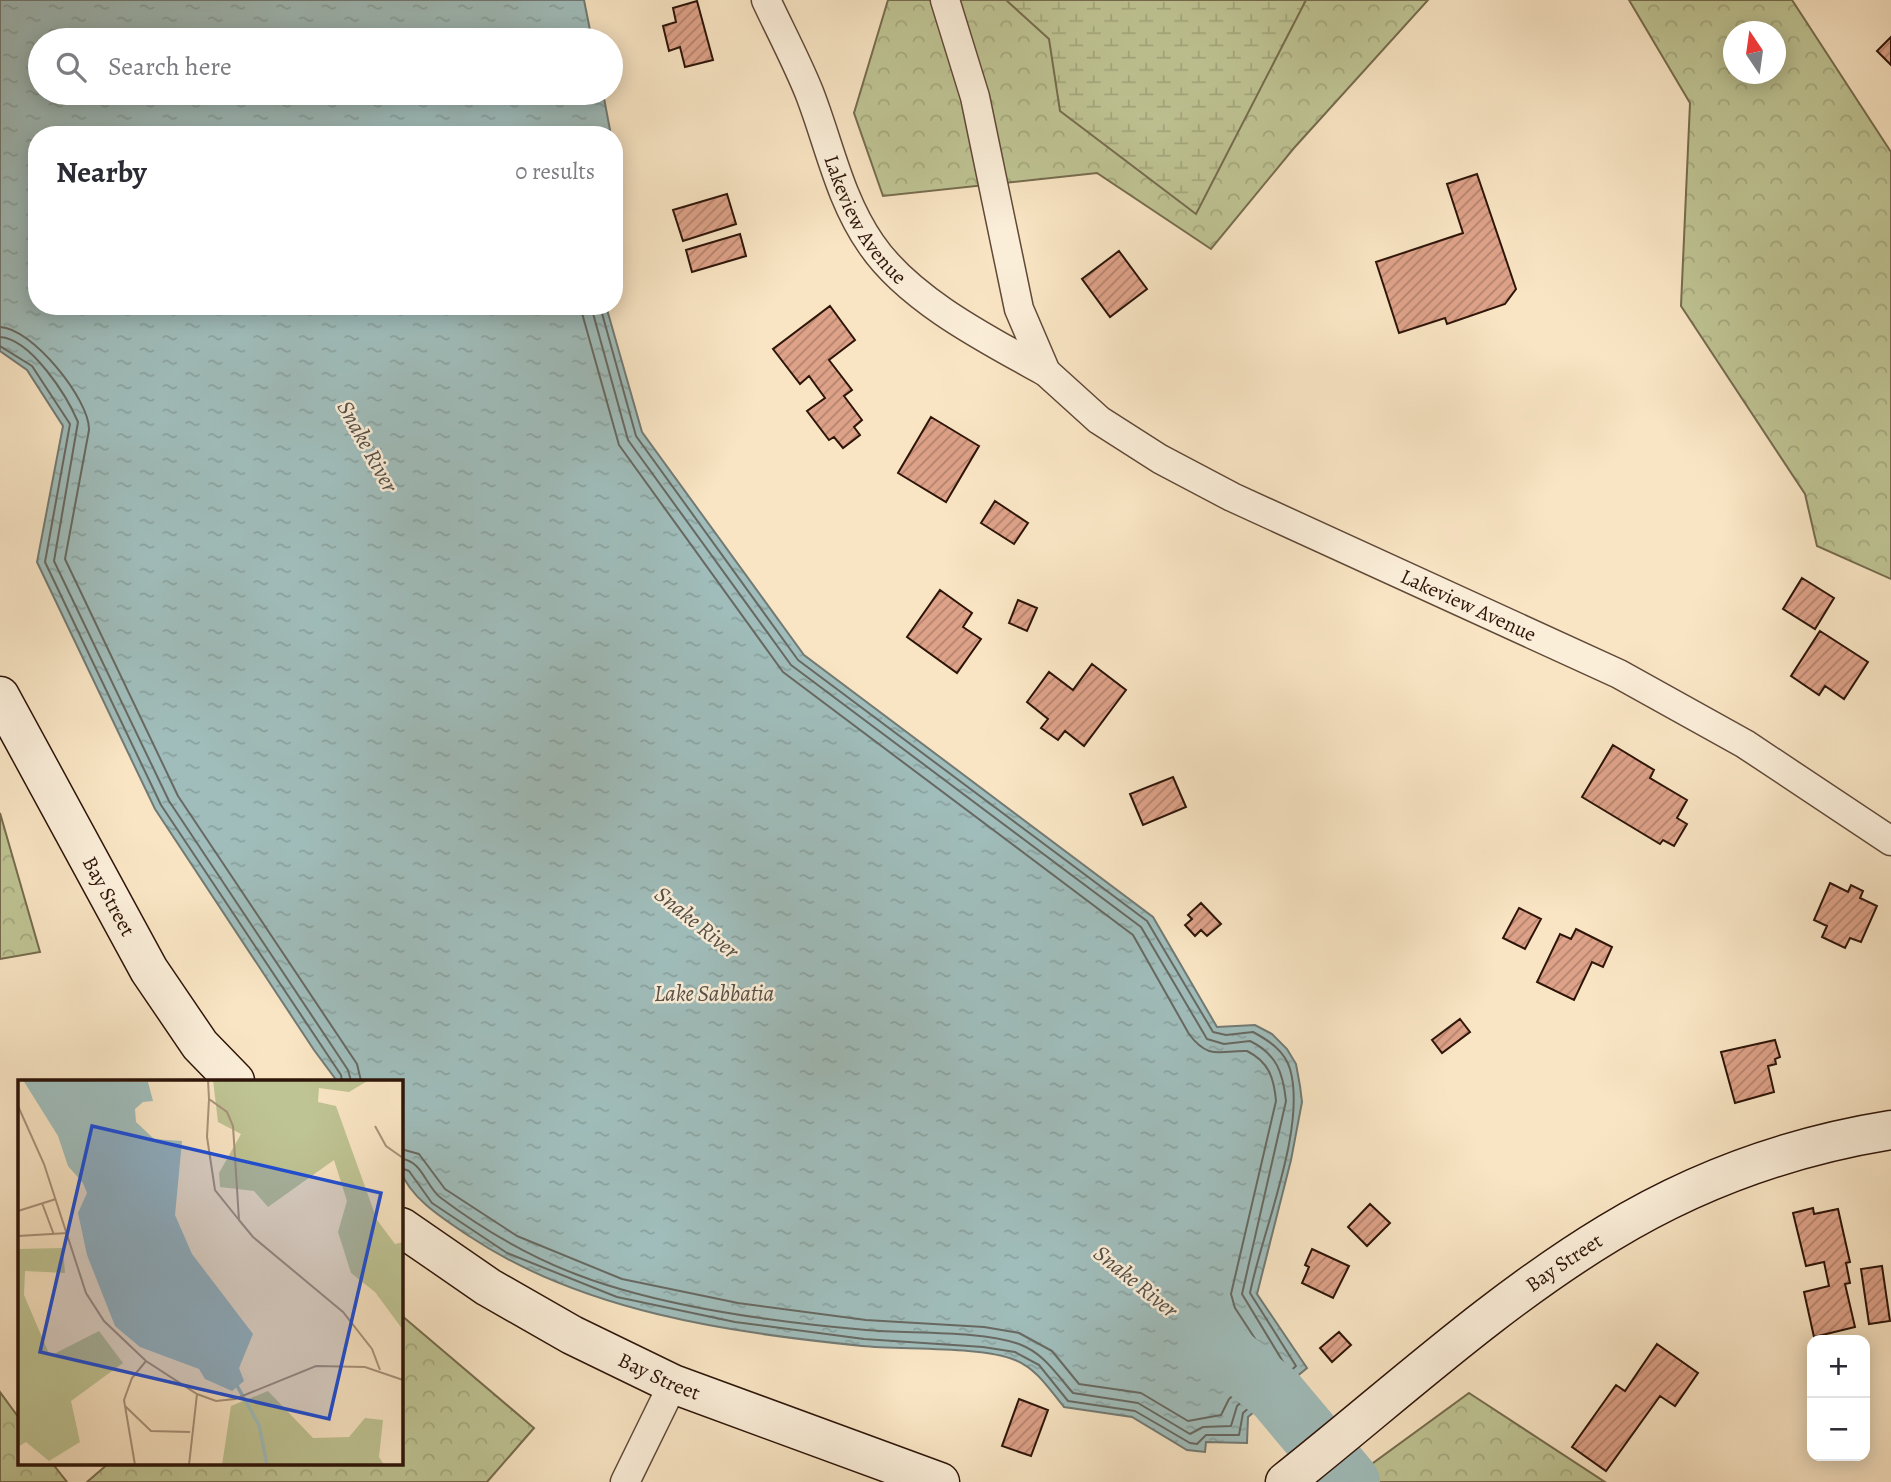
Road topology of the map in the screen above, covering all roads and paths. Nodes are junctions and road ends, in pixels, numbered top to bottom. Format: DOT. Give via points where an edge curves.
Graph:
graph roads {
  1 [pos="766,0"];
  2 [pos="945,0"];
  3 [pos="1046,372"];
  4 [pos="0,696"];
  5 [pos="1891,841"];
  6 [pos="234,1080"];
  7 [pos="1891,1130"];
  8 [pos="402,1228"];
  9 [pos="673,1384"];
  10 [pos="625,1482"];
  11 [pos="940,1482"];
  12 [pos="1285,1482"];
  1 -- 3 [label="street, Lakeview Avenue" via="809,91 845,198 873,247 922,295 984,338"];
  2 -- 3 [label="street, Lakeview Avenue" via="975,97 1019,309"];
  3 -- 5 [label="street, Lakeview Avenue" via="1099,419 1160,459 1276,518 1619,674 1745,744"];
  4 -- 6 [label="main road, Bay Street" via="149,971 201,1045"];
  7 -- 12 [label="main road, Bay Street" via="1793,1151 1733,1171 1608,1233 1507,1304"];
  8 -- 9 [label="main road, Bay Street" via="488,1287 572,1335"];
  9 -- 10 [label="street"];
  9 -- 11 [label="main road, Bay Street"];
}
